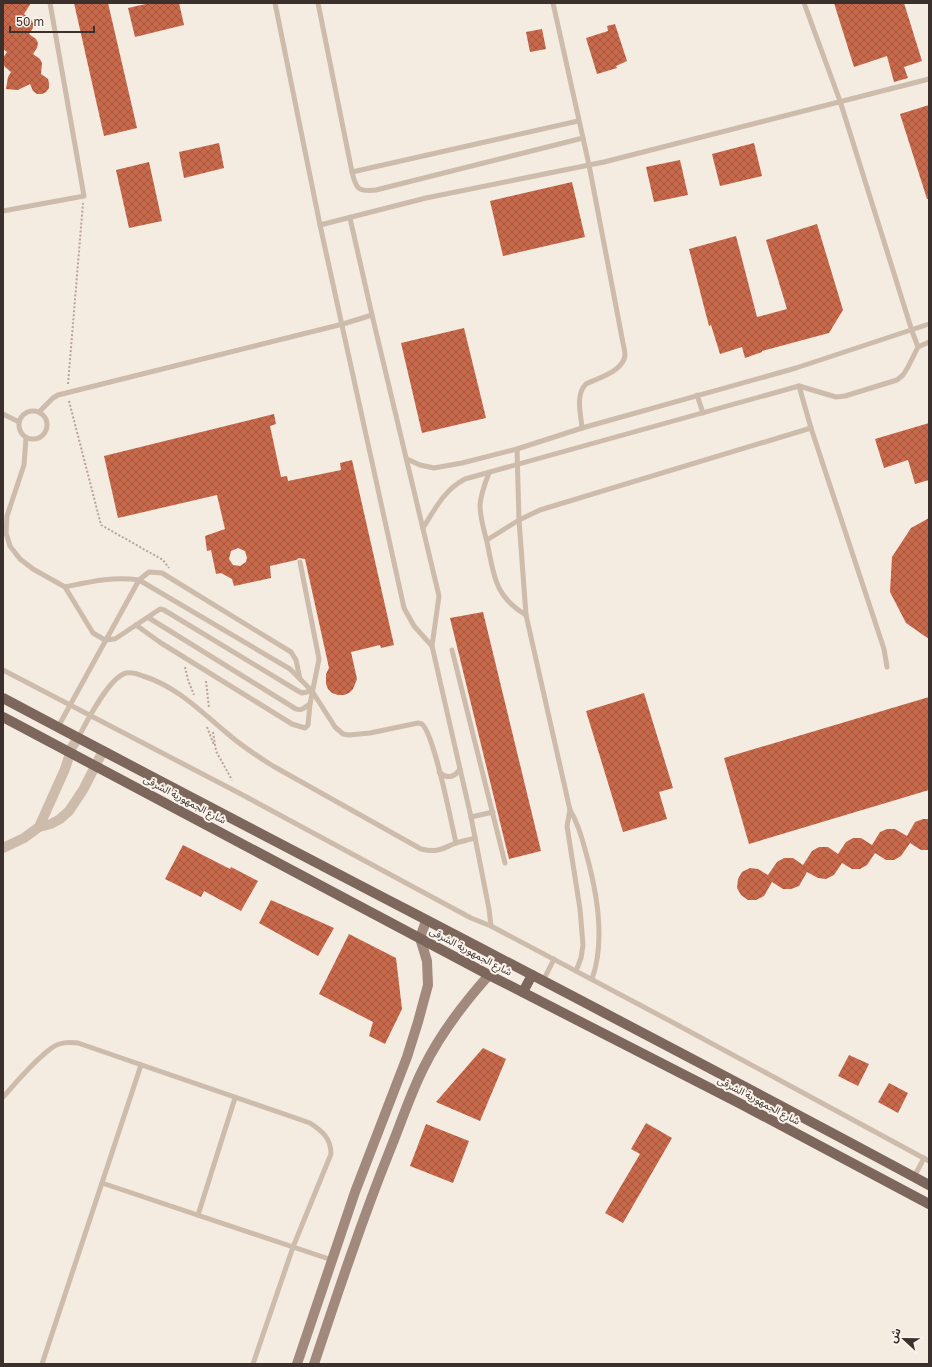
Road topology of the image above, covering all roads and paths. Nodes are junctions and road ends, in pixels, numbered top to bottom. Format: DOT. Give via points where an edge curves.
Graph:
graph roads {
  1 [pos="50,3"];
  2 [pos="275,3"];
  3 [pos="318,3"];
  4 [pos="553,3"];
  5 [pos="804,3"];
  6 [pos="929,79"];
  7 [pos="840,101"];
  8 [pos="578,121"];
  9 [pos="583,138"];
  10 [pos="589,165"];
  11 [pos="352,172"];
  12 [pos="3,211"];
  13 [pos="350,218"];
  14 [pos="320,225"];
  15 [pos="372,315"];
  16 [pos="343,324"];
  17 [pos="929,324"];
  18 [pos="912,331"];
  19 [pos="929,342"];
  20 [pos="918,347"];
  21 [pos="799,386"];
  22 [pos="697,395"];
  23 [pos="39,412"];
  24 [pos="703,412"];
  25 [pos="3,414"];
  26 [pos="19,422"];
  27 [pos="582,428"];
  28 [pos="811,428"];
  29 [pos="26,438"];
  30 [pos="517,449"];
  31 [pos="407,459"];
  32 [pos="517,464"];
  33 [pos="489,472"];
  34 [pos="519,520"];
  35 [pos="423,528"];
  36 [pos="486,540"];
  37 [pos="300,562"];
  38 [pos="139,580"];
  39 [pos="65,587"];
  40 [pos="526,615"];
  41 [pos="149,618"];
  42 [pos="136,625"];
  43 [pos="105,640"];
  44 [pos="432,646"];
  45 [pos="452,650"];
  46 [pos="888,667"];
  47 [pos="3,670"];
  48 [pos="300,679"];
  49 [pos="312,691"];
  50 [pos="3,698"];
  51 [pos="70,704"];
  52 [pos="310,704"];
  53 [pos="90,715"];
  54 [pos="3,716"];
  55 [pos="58,727"];
  56 [pos="78,738"];
  57 [pos="103,751"];
  58 [pos="71,752"];
  59 [pos="96,765"];
  60 [pos="460,769"];
  61 [pos="439,772"];
  62 [pos="570,810"];
  63 [pos="493,812"];
  64 [pos="471,818"];
  65 [pos="39,827"];
  66 [pos="475,838"];
  67 [pos="456,843"];
  68 [pos="3,848"];
  69 [pos="505,863"];
  70 [pos="426,921"];
  71 [pos="491,926"];
  72 [pos="420,938"];
  73 [pos="554,959"];
  74 [pos="576,970"];
  75 [pos="488,975"];
  76 [pos="532,975"];
  77 [pos="592,979"];
  78 [pos="543,981"];
  79 [pos="523,992"];
  80 [pos="141,1065"];
  81 [pos="3,1097"];
  82 [pos="235,1098"];
  83 [pos="926,1159"];
  84 [pos="914,1177"];
  85 [pos="102,1183"];
  86 [pos="929,1185"];
  87 [pos="354,1192"];
  88 [pos="370,1198"];
  89 [pos="929,1204"];
  90 [pos="198,1215"];
  91 [pos="293,1247"];
  92 [pos="332,1260"];
  93 [pos="42,1364"];
  94 [pos="253,1364"];
  95 [pos="297,1364"];
  96 [pos="314,1364"];
  1 -- 12 [label="lane" via="84,196"];
  2 -- 14 [label="lane"];
  3 -- 11 [label="lane"];
  4 -- 8 [label="lane"];
  5 -- 7 [label="lane"];
  6 -- 7 [label="lane"];
  7 -- 10 [label="lane"];
  7 -- 18 [label="lane"];
  8 -- 9 [label="lane"];
  8 -- 11 [label="lane"];
  9 -- 10 [label="lane"];
  9 -- 11 [label="lane" via="376,190 366,191 357,188"];
  10 -- 13 [label="lane" via="426,198"];
  10 -- 27 [label="lane" via="625,356 614,370 582,388"];
  13 -- 14 [label="lane"];
  13 -- 15 [label="lane"];
  14 -- 16 [label="lane"];
  15 -- 16 [label="lane"];
  15 -- 31 [label="lane"];
  16 -- 23 [label="lane" via="58,395"];
  16 -- 44 [label="lane" via="404,608 414,626"];
  17 -- 18 [label="lane"];
  18 -- 20 [label="lane"];
  18 -- 22 [label="lane" via="796,368"];
  19 -- 20 [label="lane"];
  20 -- 21 [label="lane" via="908,367 897,380 836,397"];
  21 -- 24 [label="lane"];
  21 -- 28 [label="lane"];
  22 -- 24 [label="lane"];
  22 -- 27 [label="lane"];
  23 -- 26 [label="lane" via="26,412"];
  23 -- 29 [label="lane" via="47,422 44,434 32,440"];
  24 -- 32 [label="lane"];
  25 -- 26 [label="lane"];
  26 -- 29 [label="lane" via="18,428"];
  27 -- 30 [label="lane"];
  28 -- 34 [label="lane" via="558,504"];
  28 -- 46 [label="lane"];
  29 -- 39 [label="lane" via="24,465 7,516 6,533 10,546 20,559"];
  30 -- 31 [label="lane" via="434,468"];
  30 -- 32 [label="lane"];
  31 -- 35 [label="lane"];
  32 -- 33 [label="lane"];
  32 -- 34 [label="lane"];
  33 -- 35 [label="lane" via="454,484"];
  33 -- 36 [label="lane" via="480,505"];
  34 -- 36 [label="lane"];
  34 -- 40 [label="lane"];
  35 -- 44 [label="lane" via="439,596"];
  36 -- 40 [label="lane" via="500,590 511,605"];
  37 -- 49 [label="lane" via="319,659"];
  38 -- 39 [label="lane" via="106,579"];
  38 -- 43 [label="lane"];
  38 -- 48 [label="lane" via="290,669"];
  38 -- 48 [label="lane" via="149,572 162,573 172,579 290,652 296,660"];
  39 -- 43 [label="lane" via="93,633"];
  40 -- 62 [label="lane"];
  41 -- 42 [label="lane"];
  41 -- 49 [label="lane" via="160,609 164,610 298,691"];
  41 -- 52 [label="lane" via="296,709 303,709"];
  42 -- 43 [label="lane" via="115,639"];
  42 -- 52 [label="lane" via="292,724 302,728 308,725"];
  43 -- 51 [label="lane"];
  44 -- 60 [label="lane"];
  45 -- 63 [label="lane"];
  47 -- 51 [label="lane"];
  48 -- 49 [label="lane"];
  49 -- 52 [label="lane"];
  49 -- 61 [label="lane" via="335,727 343,734 370,733 422,724 428,734"];
  50 -- 55 [label="main road, شارع الجمهورية الشرقى"];
  51 -- 53 [label="lane"];
  51 -- 55 [label="lane"];
  53 -- 56 [label="lane"];
  53 -- 67 [label="lane" via="115,679 125,673 149,678 176,691 272,766 421,849 439,851"];
  53 -- 71 [label="lane" via="471,918"];
  54 -- 58 [label="main road, شارع الجمهورية الشرقى"];
  55 -- 56 [label="main road, شارع الجمهورية الشرقى"];
  56 -- 57 [label="main road, شارع الجمهورية الشرقى"];
  56 -- 58 [label="street"];
  57 -- 59 [label="street"];
  57 -- 70 [label="main road, شارع الجمهورية الشرقى"];
  58 -- 59 [label="main road, شارع الجمهورية الشرقى"];
  58 -- 65 [label="street"];
  59 -- 65 [label="street" via="69,810 60,819"];
  59 -- 72 [label="main road, شارع الجمهورية الشرقى"];
  60 -- 61 [label="lane" via="452,777"];
  60 -- 64 [label="lane"];
  61 -- 67 [label="lane"];
  62 -- 74 [label="lane" via="567,826 583,946"];
  62 -- 77 [label="lane" via="579,826 597,905 599,949"];
  63 -- 64 [label="lane"];
  63 -- 69 [label="lane"];
  64 -- 66 [label="lane"];
  65 -- 68 [label="street"];
  66 -- 67 [label="lane"];
  66 -- 71 [label="lane"];
  70 -- 72 [label="main road"];
  70 -- 76 [label="main road, شارع الجمهورية الشرقى"];
  71 -- 73 [label="lane"];
  72 -- 75 [label="main road, شارع الجمهورية الشرقى"];
  72 -- 87 [label="main road" via="427,961 428,985 407,1057"];
  73 -- 74 [label="lane"];
  73 -- 78 [label="lane"];
  74 -- 77 [label="lane"];
  75 -- 79 [label="main road, شارع الجمهورية الشرقى"];
  75 -- 88 [label="main road" via="452,1019 426,1063"];
  76 -- 78 [label="main road, شارع الجمهورية الشرقى"];
  76 -- 79 [label="main road"];
  77 -- 83 [label="lane"];
  78 -- 84 [label="main road, شارع الجمهورية الشرقى"];
  79 -- 89 [label="main road, شارع الجمهورية الشرقى"];
  80 -- 81 [label="lane" via="78,1043 66,1042 53,1047 41,1057"];
  80 -- 82 [label="lane"];
  80 -- 85 [label="lane"];
  82 -- 90 [label="lane"];
  82 -- 91 [label="lane" via="310,1123 329,1140 331,1154"];
  83 -- 84 [label="lane"];
  84 -- 86 [label="main road, شارع الجمهورية الشرقى"];
  85 -- 90 [label="lane"];
  85 -- 93 [label="lane"];
  87 -- 88 [label="main road"];
  87 -- 92 [label="main road"];
  88 -- 96 [label="main road"];
  90 -- 91 [label="lane"];
  91 -- 92 [label="lane"];
  91 -- 94 [label="lane"];
  92 -- 95 [label="main road"];
}
